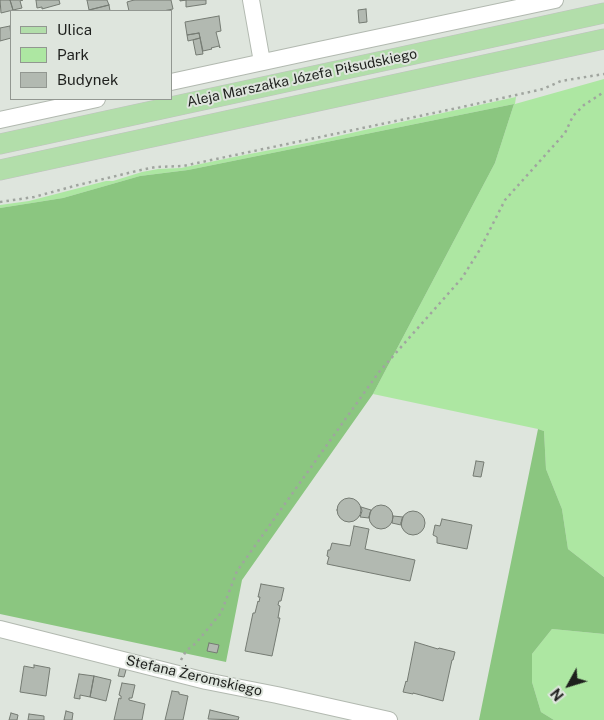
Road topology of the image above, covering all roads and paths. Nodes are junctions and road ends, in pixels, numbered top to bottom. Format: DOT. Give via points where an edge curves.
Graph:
graph roads {
  1 [pos="250,0"];
  2 [pos="555,0"];
  3 [pos="604,13"];
  4 [pos="604,39"];
  5 [pos="262,62"];
  6 [pos="604,74"];
  7 [pos="172,82"];
  8 [pos="604,92"];
  9 [pos="92,100"];
  10 [pos="0,120"];
  11 [pos="0,144"];
  12 [pos="0,170"];
  13 [pos="0,202"];
  14 [pos="0,629"];
  15 [pos="173,673"];
  16 [pos="389,720"];
  1 -- 5 [label="street"];
  2 -- 5 [label="street"];
  3 -- 11 [label="main road, Aleja Marszałka Józefa Piłsudskiego"];
  4 -- 12 [label="main road, Aleja Marszałka Józefa Piłsudskiego"];
  5 -- 7 [label="street"];
  6 -- 13 [label="path" via="561,81 543,89 462,107 183,166 141,170 34,197"];
  8 -- 15 [label="path" via="573,116 565,133 505,200 462,278 379,372 237,571 221,613 186,651"];
  9 -- 10 [label="street"];
  14 -- 15 [label="street, Stefana Żeromskiego"];
  15 -- 16 [label="street, Stefana Żeromskiego"];
}
